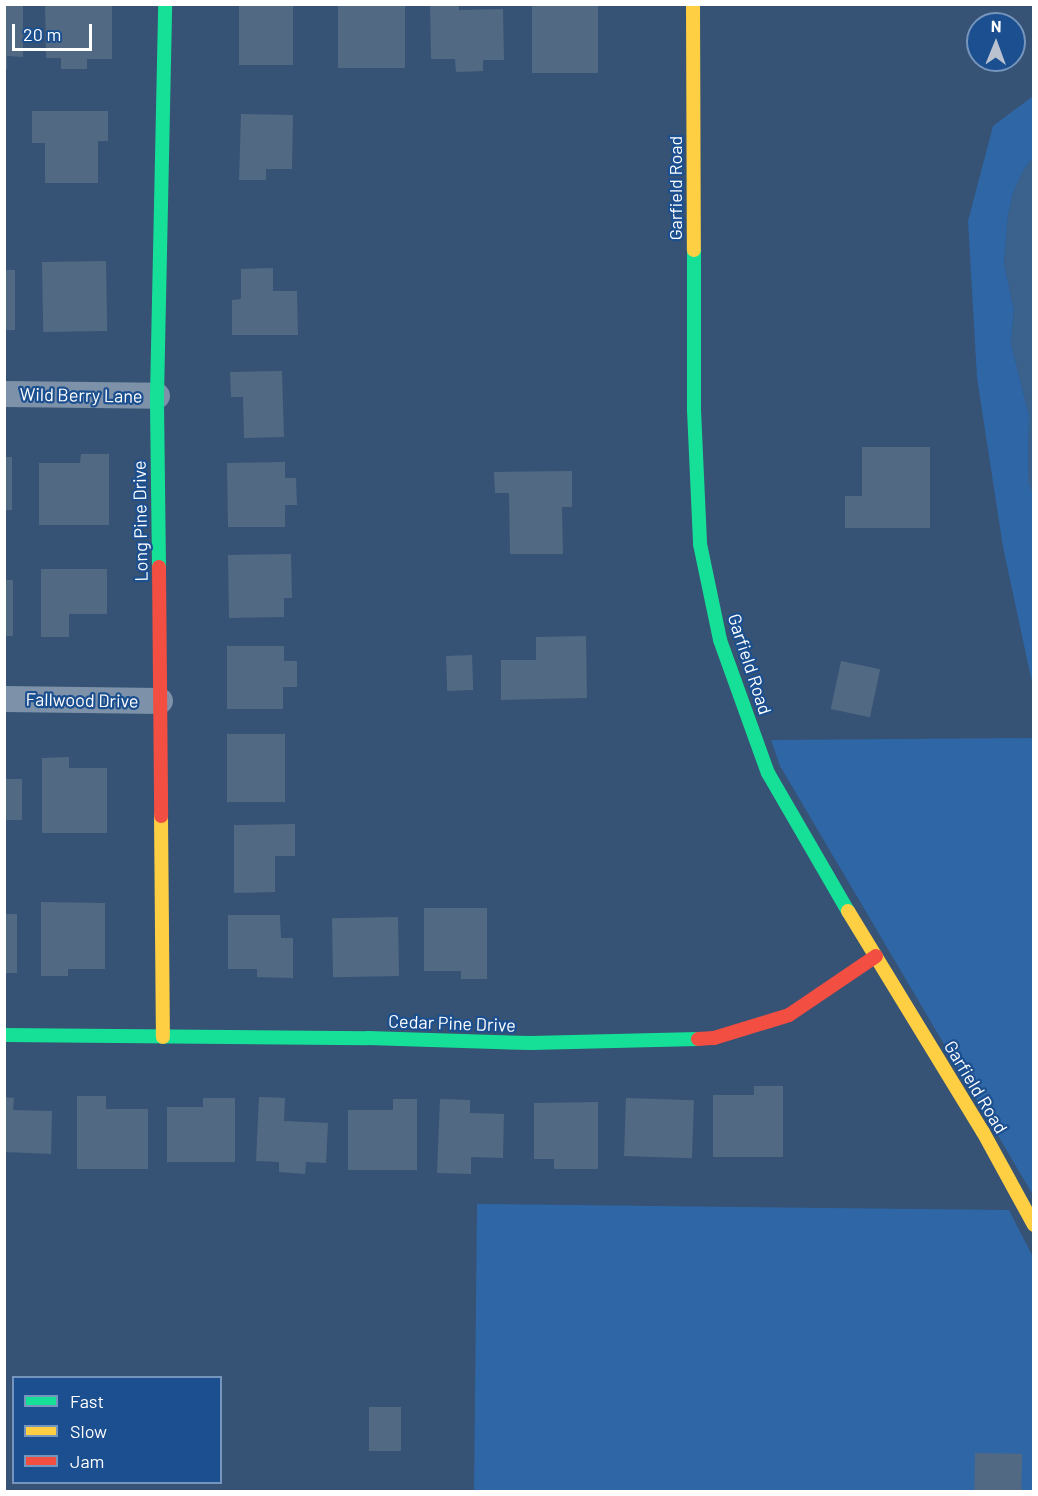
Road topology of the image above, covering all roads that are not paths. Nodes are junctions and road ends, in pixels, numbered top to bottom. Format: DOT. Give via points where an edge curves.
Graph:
graph roads {
  1 [pos="165,4"];
  2 [pos="693,4"];
  3 [pos="4,394"];
  4 [pos="157,396"];
  5 [pos="4,699"];
  6 [pos="160,701"];
  7 [pos="876,956"];
  8 [pos="4,1035"];
  9 [pos="163,1037"];
  10 [pos="1034,1224"];
  1 -- 4 [label="street, Long Pine Drive"];
  2 -- 7 [label="street, Garfield Road" via="693,410 700,544 720,640 768,773"];
  3 -- 4 [label="street, Wild Berry Lane"];
  4 -- 6 [label="street, Long Pine Drive"];
  5 -- 6 [label="street, Fallwood Drive"];
  6 -- 9 [label="street, Long Pine Drive"];
  7 -- 9 [label="street, Cedar Pine Drive" via="789,1015 714,1038 531,1043"];
  7 -- 10 [label="street, Garfield Road"];
  8 -- 9 [label="street, Cedar Pine Drive"];
}
